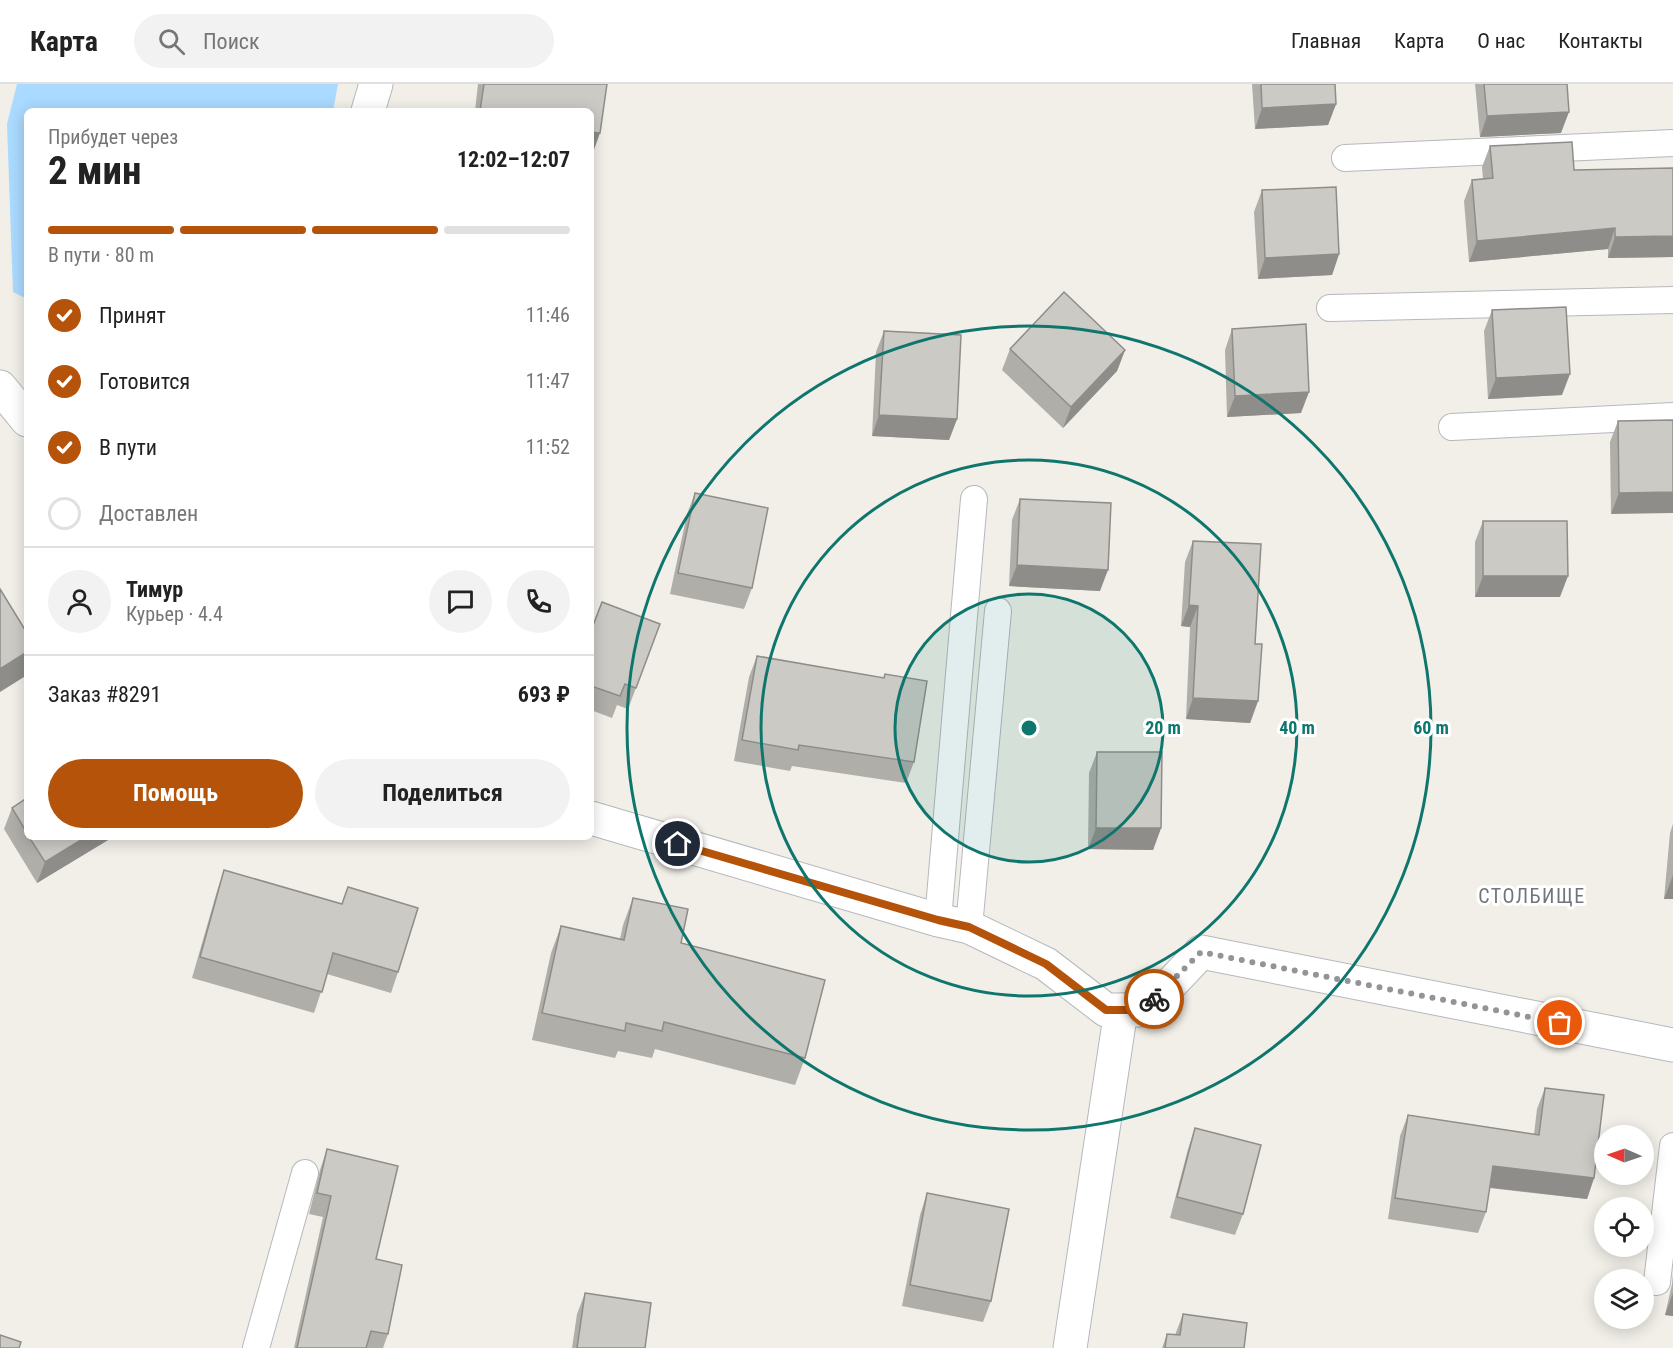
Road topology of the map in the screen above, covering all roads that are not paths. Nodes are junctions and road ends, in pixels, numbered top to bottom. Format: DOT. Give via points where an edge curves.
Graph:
graph roads {
  1 [pos="376,84"];
  2 [pos="369,108"];
  3 [pos="1673,143"];
  4 [pos="1346,158"];
  5 [pos="1673,300"];
  6 [pos="1330,308"];
  7 [pos="0,387"];
  8 [pos="24,416"];
  9 [pos="1673,416"];
  10 [pos="1452,427"];
  11 [pos="974,499"];
  12 [pos="998,611"];
  13 [pos="594,819"];
  14 [pos="954,923"];
  15 [pos="1121,1010"];
  16 [pos="1673,1045"];
  17 [pos="1673,1146"];
  18 [pos="305,1173"];
  19 [pos="1657,1282"];
  20 [pos="256,1348"];
  21 [pos="1070,1348"];
  1 -- 2 [label="street"];
  3 -- 4 [label="lane"];
  5 -- 6 [label="lane"];
  7 -- 8 [label="street"];
  9 -- 10 [label="lane"];
  11 -- 14 [label="lane"];
  12 -- 14 [label="lane"];
  13 -- 14 [label="street"];
  14 -- 15 [label="street" via="1046,964 1106,1010"];
  15 -- 16 [label="street" via="1140,1010 1201,952"];
  15 -- 21 [label="street"];
  17 -- 19 [label="lane"];
  18 -- 20 [label="lane"];
}
